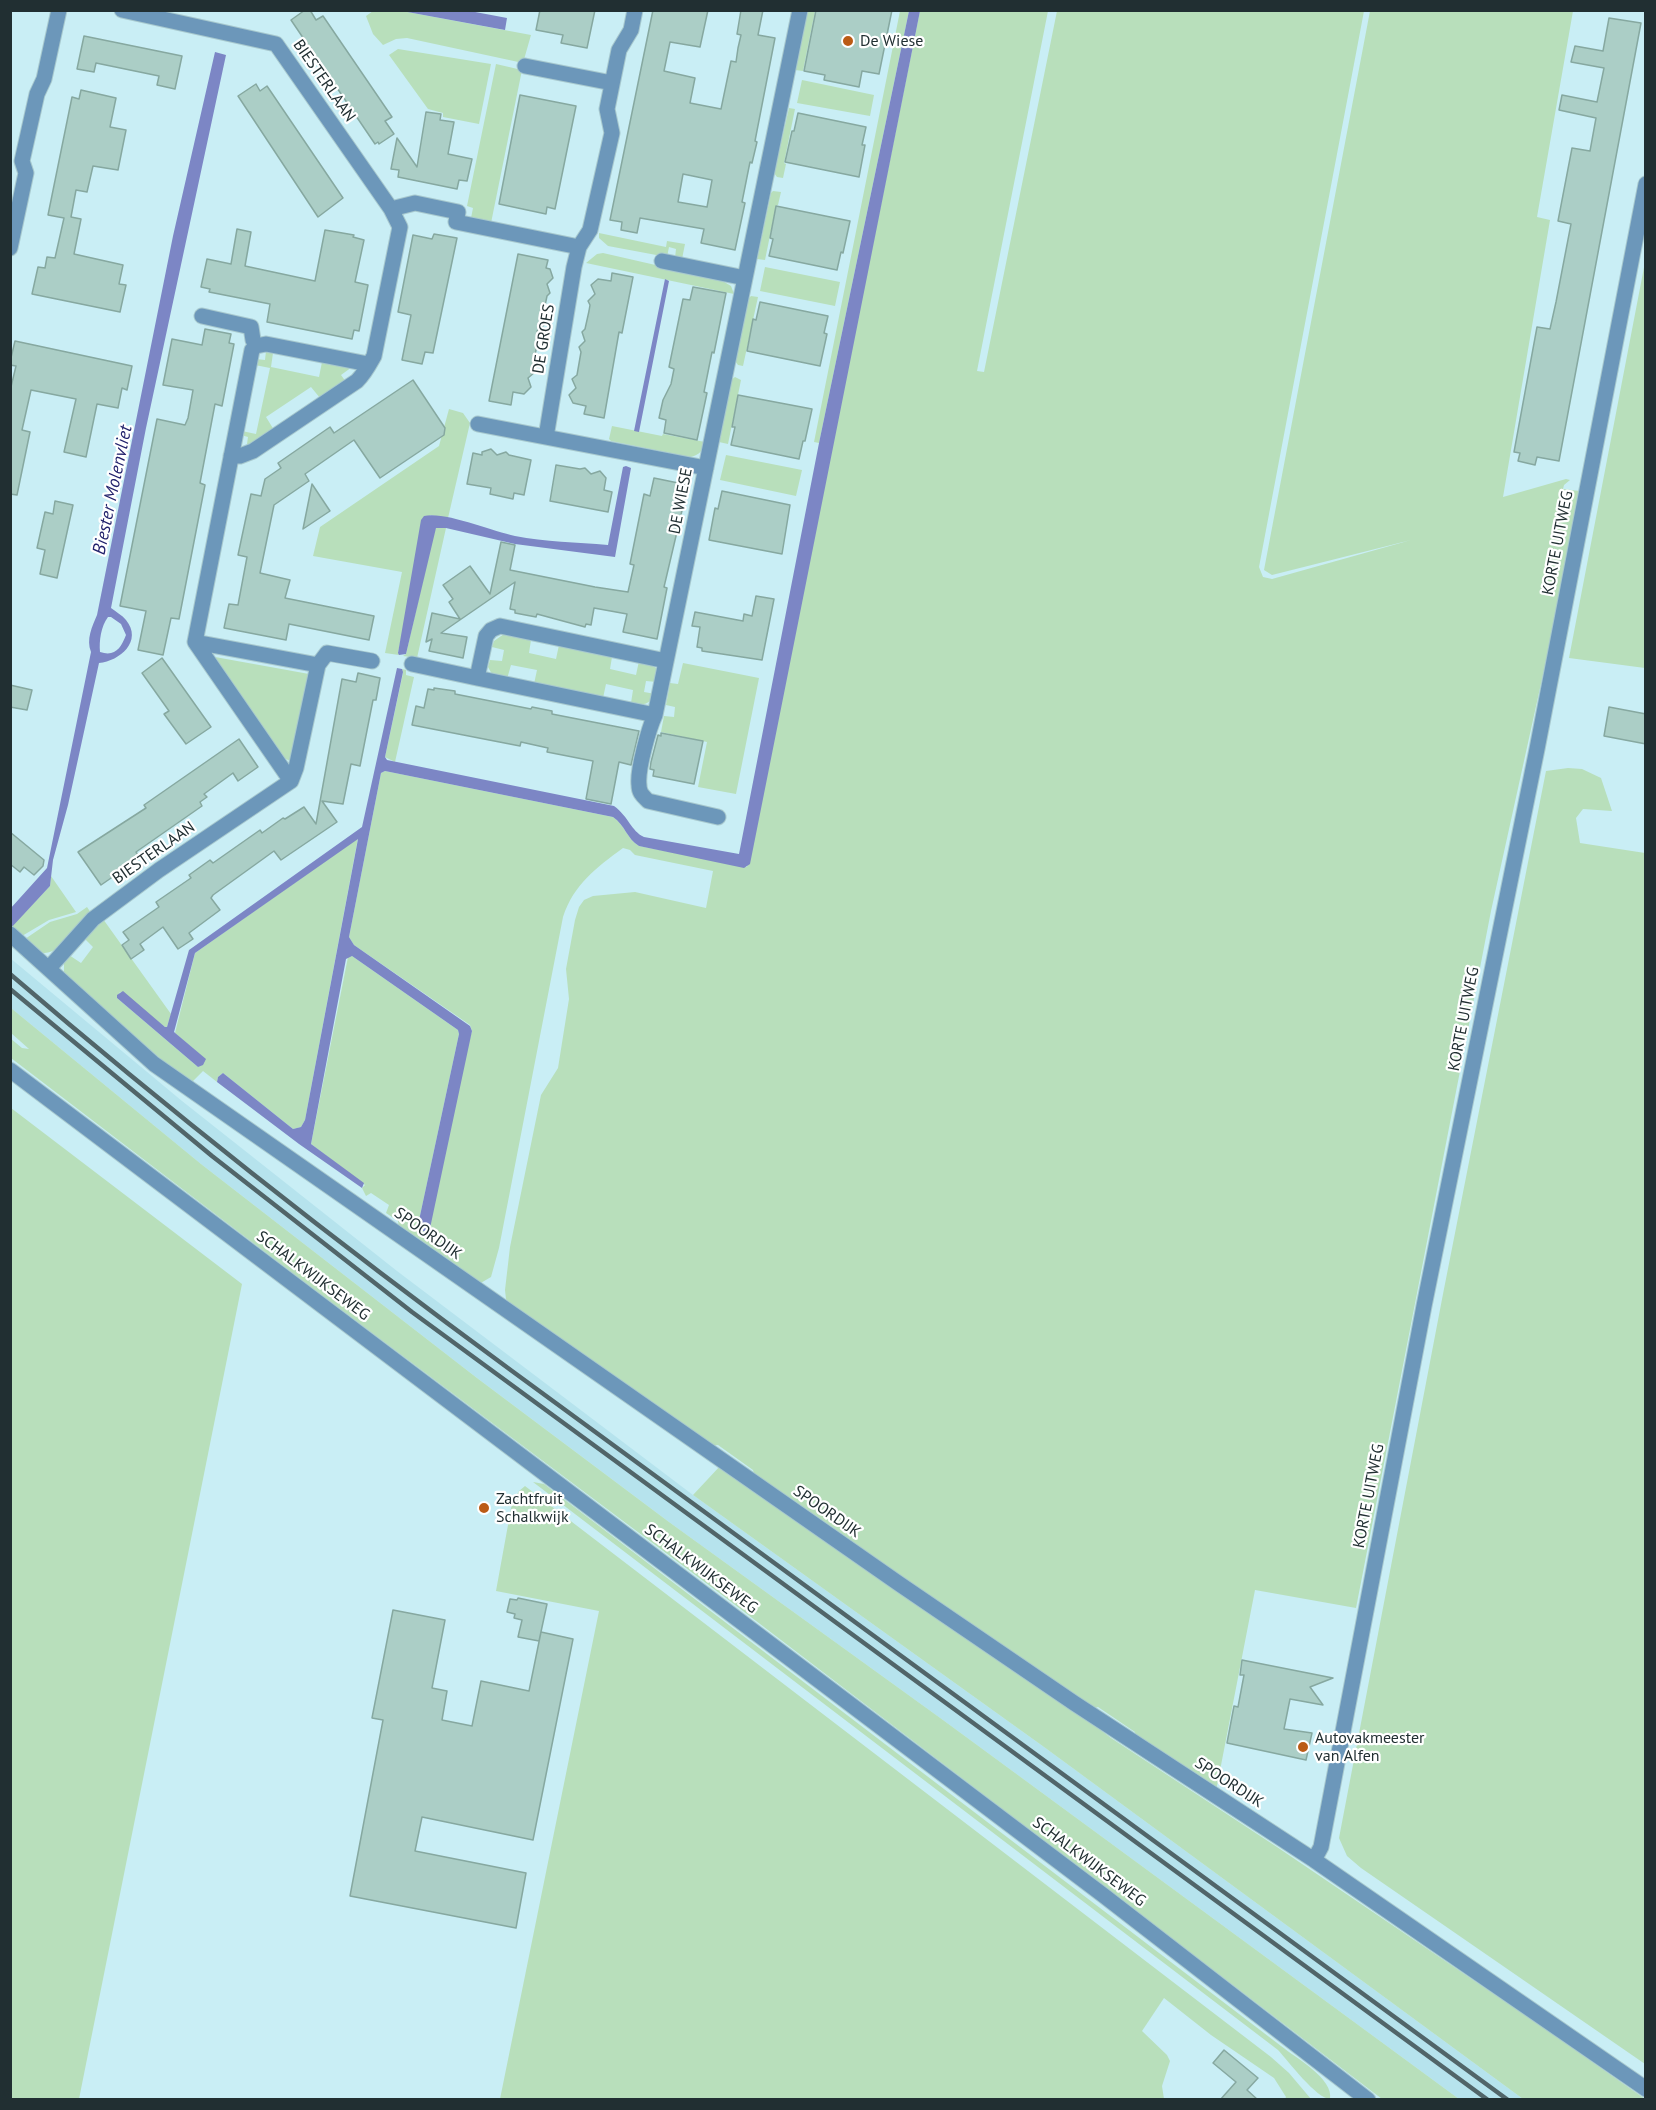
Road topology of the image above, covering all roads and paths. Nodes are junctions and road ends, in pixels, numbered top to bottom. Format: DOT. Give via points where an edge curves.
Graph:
graph roads {
  1 [pos="59,10"];
  2 [pos="122,10"];
  3 [pos="635,10"];
  4 [pos="800,10"];
  5 [pos="525,66"];
  6 [pos="612,84"];
  7 [pos="1646,184"];
  8 [pos="391,208"];
  9 [pos="579,247"];
  10 [pos="10,248"];
  11 [pos="662,261"];
  12 [pos="745,278"];
  13 [pos="202,316"];
  14 [pos="256,346"];
  15 [pos="368,364"];
  16 [pos="478,424"];
  17 [pos="546,438"];
  18 [pos="231,456"];
  19 [pos="706,468"];
  20 [pos="195,642"];
  21 [pos="372,661"];
  22 [pos="666,661"];
  23 [pos="412,664"];
  24 [pos="318,665"];
  25 [pos="477,678"];
  26 [pos="655,715"];
  27 [pos="291,781"];
  28 [pos="718,817"];
  29 [pos="12,935"];
  30 [pos="49,968"];
  31 [pos="10,1070"];
  32 [pos="1314,1860"];
  33 [pos="1646,2089"];
  34 [pos="1351,2095"];
  35 [pos="1368,2100"];
  1 -- 10 [label="street" via="22,161 26,173"];
  2 -- 8 [label="street, BIESTERLAAN" via="276,44"];
  3 -- 6 [label="street, DE GROES" via="632,30 619,50"];
  4 -- 12 [label="street, DE WIESE"];
  5 -- 6 [label="street"];
  6 -- 9 [label="street, DE GROES" via="607,108 612,133 590,230"];
  7 -- 32 [label="street, KORTE UITWEG" via="1321,1847"];
  8 -- 9 [label="street" via="415,203 458,212 456,222"];
  8 -- 15 [label="street, BIESTERLAAN" via="400,227 399,235 374,356"];
  9 -- 17 [label="street, DE GROES"];
  11 -- 12 [label="street"];
  12 -- 19 [label="street, DE WIESE"];
  13 -- 14 [label="street" via="251,327"];
  14 -- 15 [label="street" via="266,344"];
  14 -- 18 [label="street" via="250,354"];
  15 -- 18 [label="street, BIESTERLAAN" via="357,381 247,454"];
  16 -- 17 [label="street"];
  17 -- 19 [label="street"];
  18 -- 20 [label="street"];
  19 -- 22 [label="street, DE WIESE"];
  20 -- 24 [label="street"];
  20 -- 27 [label="street"];
  21 -- 24 [label="street" via="327,653"];
  22 -- 25 [label="street" via="501,626 486,636"];
  22 -- 26 [label="street, DE WIESE"];
  23 -- 25 [label="street"];
  24 -- 27 [label="street"];
  25 -- 26 [label="street"];
  26 -- 28 [label="street, DE WIESE" via="638,783 640,794 657,804"];
  27 -- 30 [label="street, BIESTERLAAN" via="93,919"];
  29 -- 30 [label="street, SPOORDIJK"];
  30 -- 32 [label="street, SPOORDIJK" via="154,1064 908,1590"];
  31 -- 34 [label="street, SCHALKWIJKSEWEG" via="1103,1895"];
  32 -- 33 [label="street, SPOORDIJK"];
  34 -- 35 [label="street, SCHALKWIJKSEWEG"];
}
